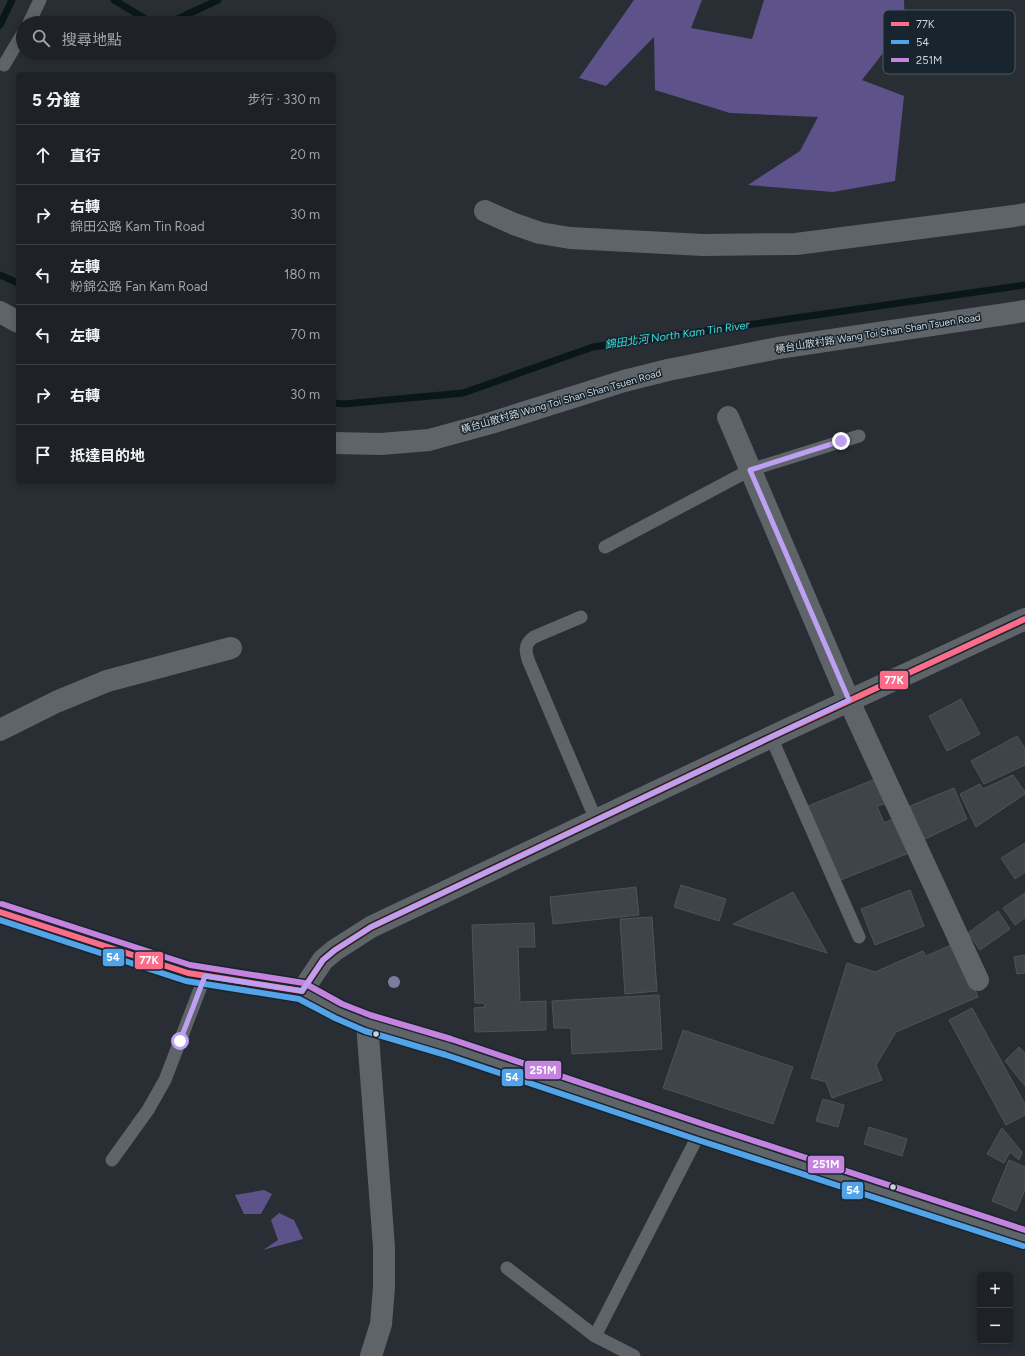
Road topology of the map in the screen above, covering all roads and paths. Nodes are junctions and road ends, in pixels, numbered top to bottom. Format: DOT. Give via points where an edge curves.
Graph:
graph roads {
  1 [pos="40,0"];
  2 [pos="32,16"];
  3 [pos="16,45"];
  4 [pos="4,65"];
  5 [pos="485,211"];
  6 [pos="1025,214"];
  7 [pos="1025,311"];
  8 [pos="0,312"];
  9 [pos="16,321"];
  10 [pos="728,418"];
  11 [pos="859,436"];
  12 [pos="336,443"];
  13 [pos="750,470"];
  14 [pos="605,547"];
  15 [pos="581,617"];
  16 [pos="1025,619"];
  17 [pos="231,648"];
  18 [pos="849,700"];
  19 [pos="0,730"];
  20 [pos="771,737"];
  21 [pos="596,820"];
  22 [pos="0,912"];
  23 [pos="860,937"];
  24 [pos="205,976"];
  25 [pos="978,980"];
  26 [pos="302,991"];
  27 [pos="367,1023"];
  28 [pos="700,1132"];
  29 [pos="112,1160"];
  30 [pos="1025,1238"];
  31 [pos="507,1268"];
  32 [pos="595,1336"];
  33 [pos="370,1356"];
  34 [pos="634,1356"];
  1 -- 2 [label="lane"];
  3 -- 4 [label="lane"];
  5 -- 6 [label="street" via="540,233 704,245 796,244"];
  7 -- 12 [label="street, 橫台山散村路 Wang Toi Shan Shan Tsuen Road" via="778,348 668,370 429,440 381,444"];
  8 -- 9 [label="street"];
  10 -- 13 [label="street"];
  11 -- 13 [label="lane"];
  13 -- 14 [label="lane"];
  13 -- 18 [label="street"];
  15 -- 21 [label="lane" via="534,637 529,640 526,648 529,662"];
  16 -- 18 [label="street"];
  17 -- 19 [label="street" via="107,681 56,702"];
  18 -- 20 [label="street"];
  18 -- 25 [label="street"];
  20 -- 21 [label="street"];
  20 -- 23 [label="lane"];
  21 -- 26 [label="street" via="365,930 323,960"];
  22 -- 24 [label="street" via="188,973"];
  24 -- 26 [label="street"];
  24 -- 29 [label="lane" via="165,1080 148,1110"];
  26 -- 27 [label="street"];
  27 -- 28 [label="street" via="448,1047"];
  27 -- 33 [label="street" via="384,1247 381,1324"];
  28 -- 30 [label="street"];
  28 -- 32 [label="lane"];
  31 -- 32 [label="lane"];
  32 -- 34 [label="lane"];
}
